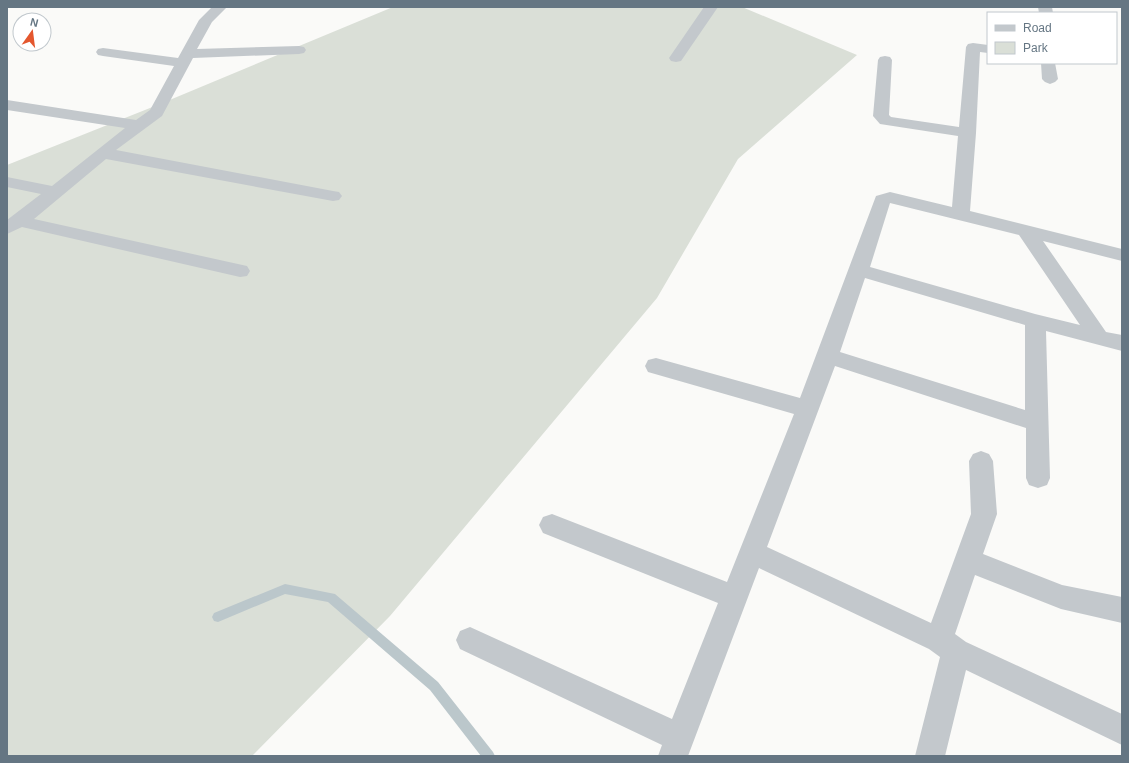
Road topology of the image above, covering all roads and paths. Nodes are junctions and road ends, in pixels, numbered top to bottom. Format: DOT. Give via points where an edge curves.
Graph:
graph roads {
  1 [pos="220,7"];
  2 [pos="711,7"];
  3 [pos="987,49"];
  4 [pos="299,50"];
  5 [pos="103,52"];
  6 [pos="676,58"];
  7 [pos="185,59"];
  8 [pos="886,60"];
  9 [pos="1048,64"];
  10 [pos="1050,79"];
  11 [pos="7,105"];
  12 [pos="138,126"];
  13 [pos="968,133"];
  14 [pos="103,153"];
  15 [pos="7,182"];
  16 [pos="54,192"];
  17 [pos="333,196"];
  18 [pos="961,213"];
  19 [pos="14,224"];
  20 [pos="1026,231"];
  21 [pos="1122,255"];
  22 [pos="859,270"];
  23 [pos="240,271"];
  24 [pos="1035,321"];
  25 [pos="1098,337"];
  26 [pos="1122,342"];
  27 [pos="827,356"];
  28 [pos="656,366"];
  29 [pos="807,409"];
  30 [pos="1038,423"];
  31 [pos="980,461"];
  32 [pos="1038,478"];
  33 [pos="552,525"];
  34 [pos="752,552"];
  35 [pos="968,560"];
  36 [pos="734,597"];
  37 [pos="1122,610"];
  38 [pos="470,640"];
  39 [pos="947,646"];
  40 [pos="1122,730"];
  41 [pos="676,747"];
  42 [pos="930,756"];
  1 -- 7 [label="street" via="206,20"];
  2 -- 6 [label="street"];
  3 -- 13 [label="street" via="973,47"];
  4 -- 7 [label="street"];
  5 -- 7 [label="street"];
  7 -- 12 [label="street" via="156,113"];
  8 -- 13 [label="street" via="881,116 886,121"];
  9 -- 10 [label="street"];
  11 -- 12 [label="street"];
  12 -- 14 [label="street"];
  13 -- 18 [label="street"];
  14 -- 16 [label="street"];
  14 -- 17 [label="street"];
  15 -- 16 [label="street"];
  16 -- 19 [label="street"];
  18 -- 20 [label="street"];
  18 -- 22 [label="street" via="890,197 882,200"];
  19 -- 23 [label="street"];
  20 -- 21 [label="street"];
  20 -- 25 [label="street"];
  22 -- 24 [label="street"];
  22 -- 27 [label="street"];
  24 -- 25 [label="street"];
  24 -- 30 [label="street"];
  25 -- 26 [label="street"];
  27 -- 29 [label="street"];
  27 -- 30 [label="street"];
  28 -- 29 [label="street"];
  29 -- 34 [label="street"];
  30 -- 32 [label="street"];
  31 -- 35 [label="street" via="984,514"];
  33 -- 36 [label="street"];
  34 -- 36 [label="street"];
  34 -- 39 [label="street"];
  35 -- 37 [label="street" via="1061,597"];
  35 -- 39 [label="street"];
  36 -- 41 [label="street"];
  38 -- 41 [label="street"];
  39 -- 40 [label="street"];
  39 -- 42 [label="street"];
}
